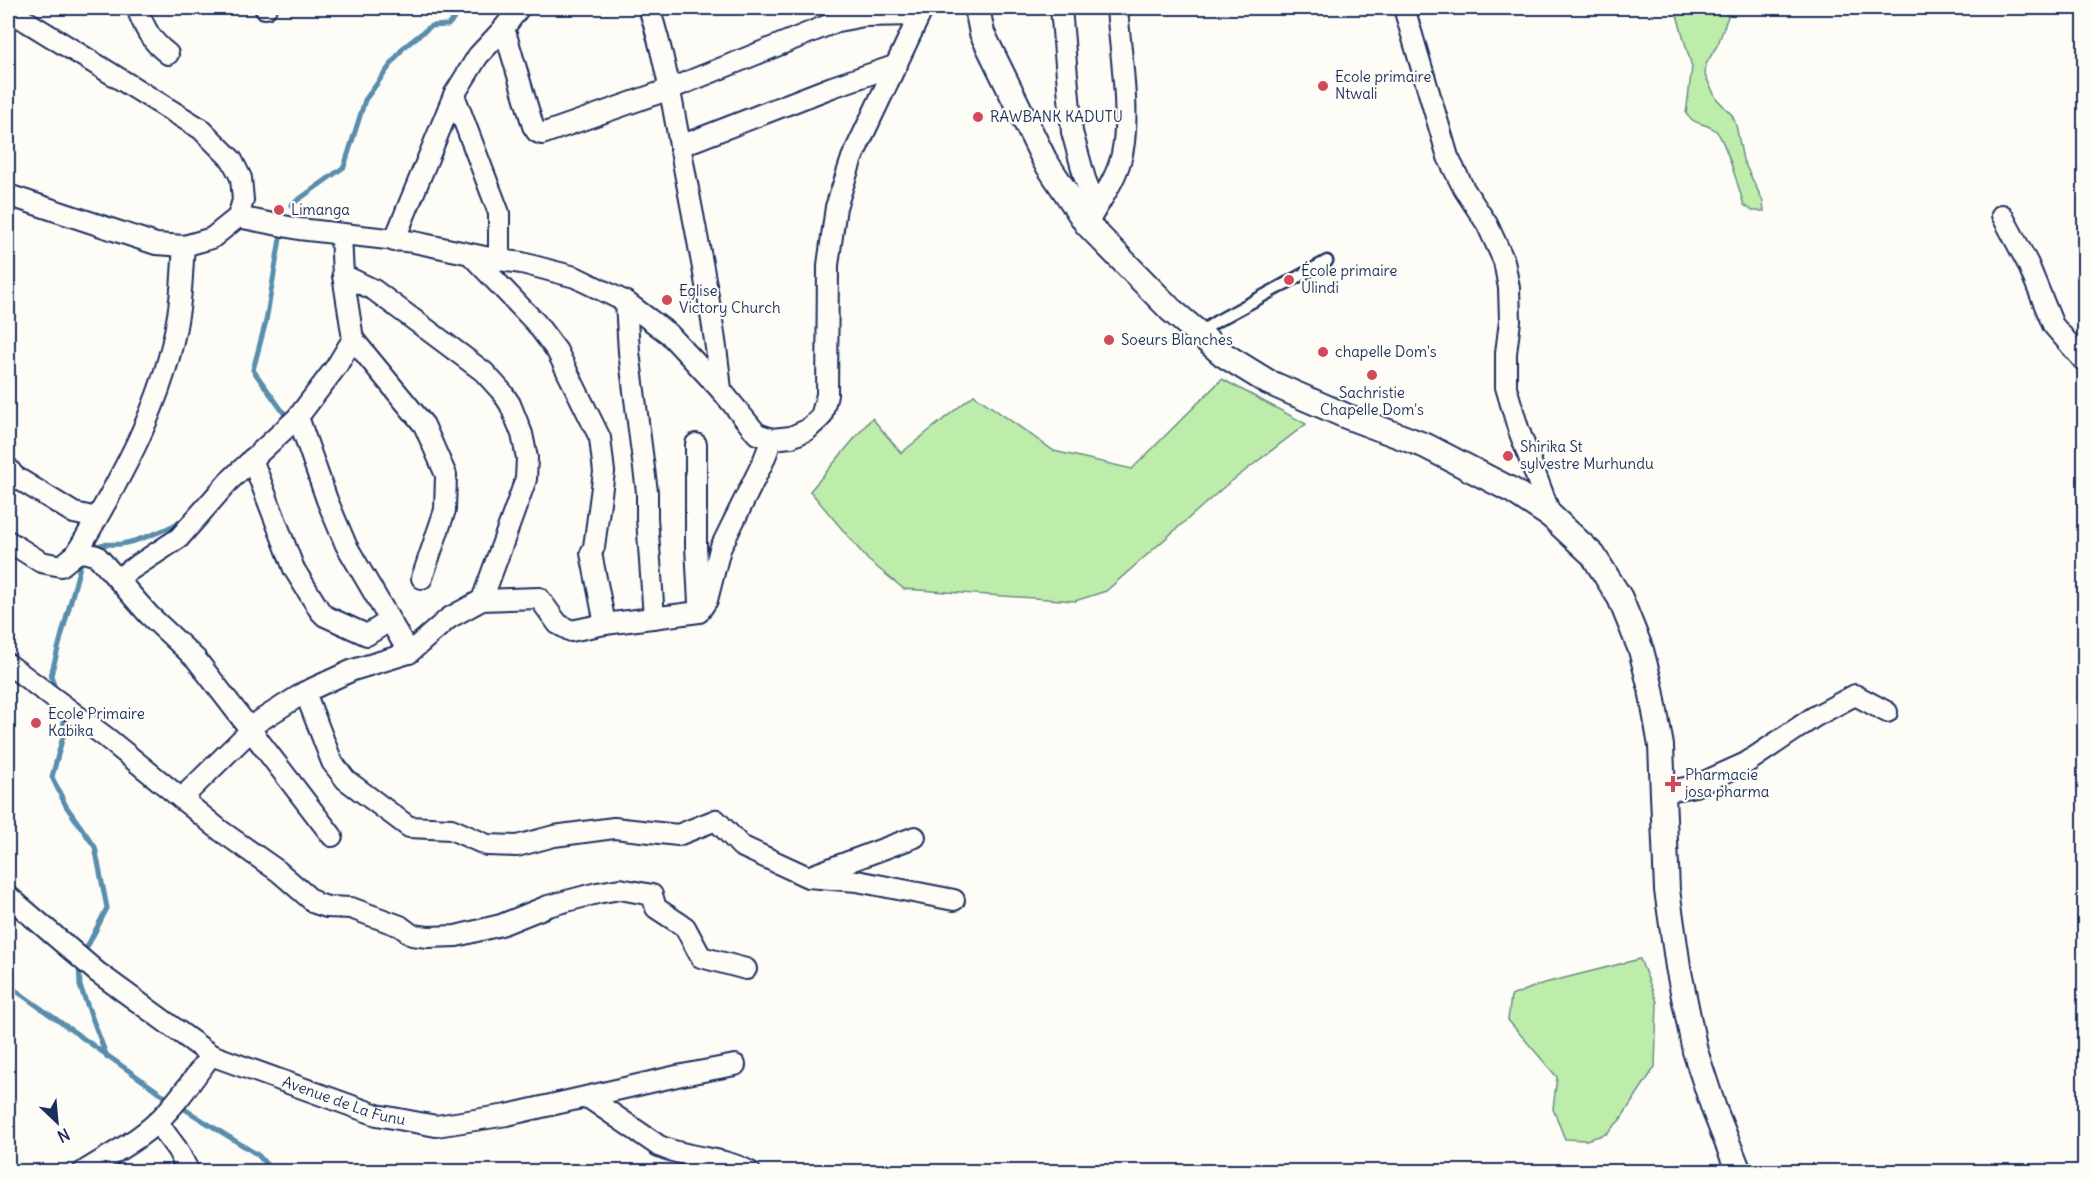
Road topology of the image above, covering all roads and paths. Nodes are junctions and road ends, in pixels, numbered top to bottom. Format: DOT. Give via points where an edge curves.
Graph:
graph roads {
  1 [pos="137,8"];
  2 [pos="519,8"];
  3 [pos="649,8"];
  4 [pos="958,8"];
  5 [pos="977,8"];
  6 [pos="1061,8"];
  7 [pos="1117,8"];
  8 [pos="1404,8"];
  9 [pos="8,10"];
  10 [pos="921,11"];
  11 [pos="504,28"];
  12 [pos="982,33"];
  13 [pos="168,54"];
  14 [pos="897,65"];
  15 [pos="670,88"];
  16 [pos="454,95"];
  17 [pos="680,146"];
  18 [pos="8,195"];
  19 [pos="1091,215"];
  20 [pos="2002,215"];
  21 [pos="238,217"];
  22 [pos="341,235"];
  23 [pos="394,241"];
  24 [pos="184,246"];
  25 [pos="471,255"];
  26 [pos="500,260"];
  27 [pos="1326,261"];
  28 [pos="343,275"];
  29 [pos="626,302"];
  30 [pos="1198,333"];
  31 [pos="353,339"];
  32 [pos="2085,361"];
  33 [pos="721,390"];
  34 [pos="298,417"];
  35 [pos="772,439"];
  36 [pos="696,444"];
  37 [pos="252,459"];
  38 [pos="8,468"];
  39 [pos="1551,516"];
  40 [pos="97,518"];
  41 [pos="8,541"];
  42 [pos="85,554"];
  43 [pos="118,578"];
  44 [pos="422,578"];
  45 [pos="482,600"];
  46 [pos="699,612"];
  47 [pos="654,618"];
  48 [pos="389,621"];
  49 [pos="605,624"];
  50 [pos="409,653"];
  51 [pos="8,664"];
  52 [pos="305,692"];
  53 [pos="1887,712"];
  54 [pos="250,727"];
  55 [pos="1664,792"];
  56 [pos="185,800"];
  57 [pos="332,836"];
  58 [pos="915,837"];
  59 [pos="808,877"];
  60 [pos="8,896"];
  61 [pos="954,900"];
  62 [pos="746,969"];
  63 [pos="211,1055"];
  64 [pos="735,1065"];
  65 [pos="589,1098"];
  66 [pos="163,1116"];
  67 [pos="83,1172"];
  68 [pos="189,1172"];
  69 [pos="750,1172"];
  70 [pos="1739,1172"];
  1 -- 13 [label="street" via="154,44"];
  2 -- 11 [label="street"];
  3 -- 15 [label="street"];
  4 -- 12 [label="street"];
  5 -- 12 [label="street"];
  6 -- 19 [label="street" via="1072,132"];
  7 -- 19 [label="street" via="1124,78 1122,155"];
  8 -- 39 [label="street" via="1448,157 1504,261 1510,321 1506,387"];
  9 -- 21 [label="street" via="201,129 232,160 241,178 243,200"];
  10 -- 14 [label="street"];
  10 -- 15 [label="street" via="838,21"];
  11 -- 15 [label="street" via="533,126 542,134"];
  11 -- 16 [label="street" via="478,56"];
  12 -- 19 [label="street" via="1045,161"];
  14 -- 17 [label="street"];
  14 -- 35 [label="street" via="852,158 835,212 828,265 827,395 821,417 807,430"];
  15 -- 17 [label="street"];
  16 -- 23 [label="street"];
  16 -- 26 [label="street" via="499,213"];
  17 -- 33 [label="street" via="716,339"];
  18 -- 24 [label="street" via="156,244"];
  19 -- 30 [label="street" via="1171,310"];
  20 -- 32 [label="street" via="2053,325"];
  21 -- 22 [label="street"];
  21 -- 24 [label="street" via="212,238"];
  22 -- 23 [label="street"];
  22 -- 28 [label="street"];
  23 -- 25 [label="street"];
  24 -- 40 [label="street" via="178,316 154,404"];
  25 -- 26 [label="street"];
  25 -- 49 [label="street" via="536,323 557,351 600,438 604,472 591,553"];
  26 -- 29 [label="street" via="574,277"];
  27 -- 30 [label="lane"];
  28 -- 31 [label="street"];
  28 -- 45 [label="street" via="374,290 484,372 510,404 522,434 526,479"];
  29 -- 33 [label="street" via="669,334"];
  29 -- 47 [label="street" via="647,492"];
  30 -- 39 [label="street" via="1224,355 1268,382 1426,446 1514,491"];
  31 -- 34 [label="street"];
  31 -- 44 [label="street" via="423,425 446,475 445,510"];
  33 -- 35 [label="street" via="757,434"];
  34 -- 37 [label="street"];
  34 -- 48 [label="street" via="346,545"];
  35 -- 46 [label="street" via="720,549 707,600"];
  36 -- 46 [label="street"];
  37 -- 43 [label="street" via="179,538"];
  37 -- 48 [label="street" via="294,569 320,611 367,634"];
  38 -- 40 [label="street" via="14,476 74,513"];
  39 -- 55 [label="street" via="1593,555 1620,598 1641,650 1651,689"];
  40 -- 42 [label="street"];
  41 -- 42 [label="street" via="41,562 61,566"];
  42 -- 43 [label="street"];
  43 -- 54 [label="street" via="149,615 196,659"];
  45 -- 49 [label="street" via="539,598 558,624 571,631"];
  45 -- 50 [label="street" via="449,618"];
  46 -- 47 [label="street"];
  47 -- 49 [label="street"];
  48 -- 50 [label="street"];
  50 -- 52 [label="street" via="353,670"];
  51 -- 56 [label="street"];
  52 -- 54 [label="street"];
  52 -- 59 [label="street" via="332,762 346,780 409,827 452,829 487,845 516,846 614,828 678,835 716,820 741,846"];
  53 -- 55 [label="street" via="1856,695 1814,717 1746,763 1695,786"];
  54 -- 56 [label="street"];
  54 -- 57 [label="street"];
  55 -- 70 [label="street" via="1667,890 1686,1009 1695,1051"];
  56 -- 62 [label="street" via="315,903 351,908 400,926 412,935 456,936 501,925 575,897 620,889 652,895 656,908 685,927 701,957"];
  58 -- 59 [label="street"];
  59 -- 61 [label="street" via="857,881"];
  60 -- 63 [label="street, Avenue de La Funu" via="97,972"];
  63 -- 65 [label="street, Avenue de La Funu" via="377,1115 436,1126"];
  63 -- 66 [label="street"];
  64 -- 65 [label="street, Avenue de La Funu"];
  65 -- 69 [label="street" via="659,1146 737,1164"];
  66 -- 67 [label="street"];
  66 -- 68 [label="street"];
}
